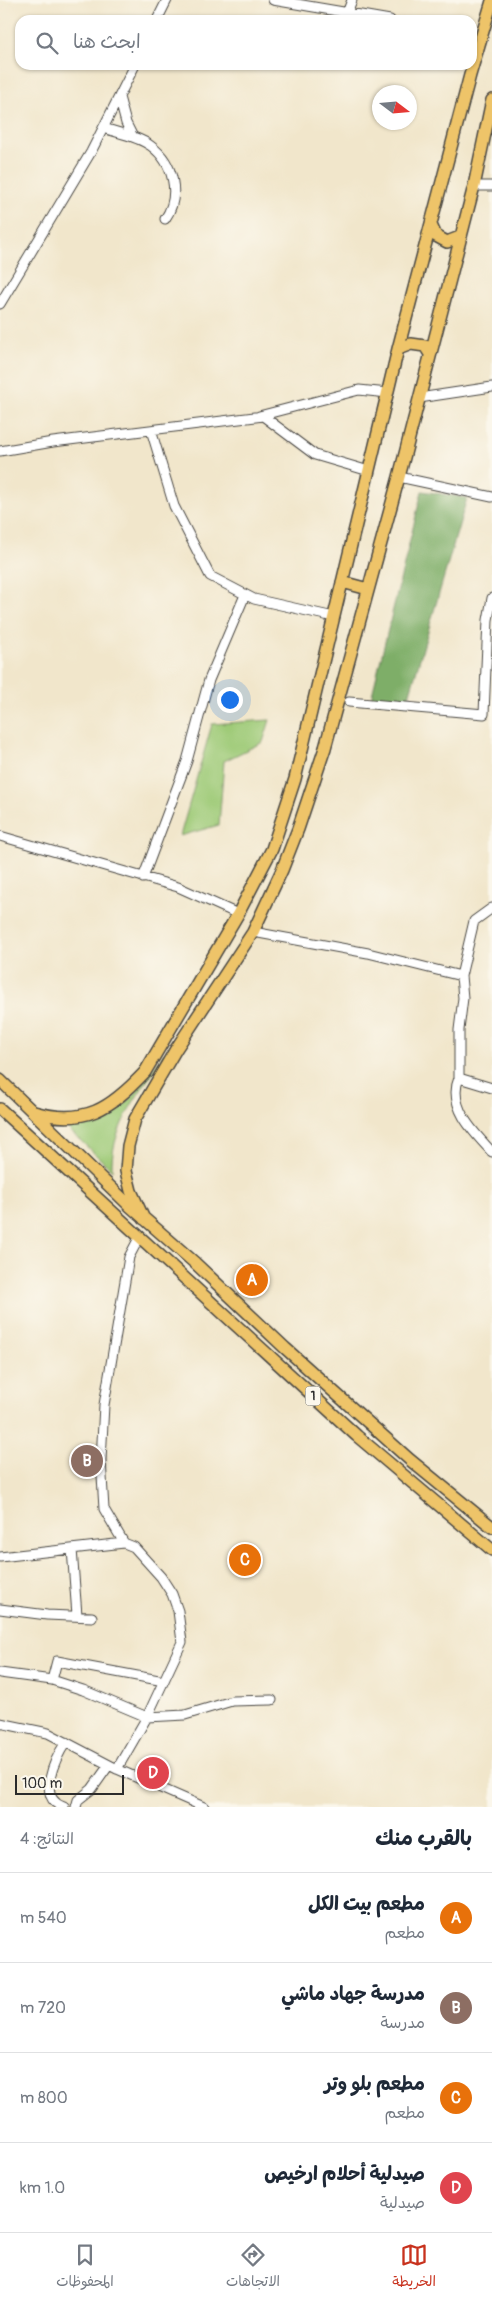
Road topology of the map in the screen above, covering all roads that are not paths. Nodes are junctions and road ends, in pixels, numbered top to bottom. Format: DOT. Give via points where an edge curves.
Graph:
graph roads {
  1 [pos="167,0"];
  2 [pos="273,0"];
  3 [pos="352,0"];
  4 [pos="491,5"];
  5 [pos="347,13"];
  6 [pos="160,15"];
  7 [pos="359,15"];
  8 [pos="477,33"];
  9 [pos="132,70"];
  10 [pos="468,70"];
  11 [pos="118,98"];
  12 [pos="492,100"];
  13 [pos="103,128"];
  14 [pos="133,137"];
  15 [pos="474,186"];
  16 [pos="492,186"];
  17 [pos="165,220"];
  18 [pos="431,225"];
  19 [pos="460,238"];
  20 [pos="0,304"];
  21 [pos="398,349"];
  22 [pos="430,354"];
  23 [pos="492,387"];
  24 [pos="388,393"];
  25 [pos="418,398"];
  26 [pos="259,416"];
  27 [pos="151,430"];
  28 [pos="0,451"];
  29 [pos="369,471"];
  30 [pos="399,477"];
  31 [pos="492,497"];
  32 [pos="342,582"];
  33 [pos="368,589"];
  34 [pos="245,595"];
  35 [pos="492,598"];
  36 [pos="334,617"];
  37 [pos="349,702"];
  38 [pos="0,836"];
  39 [pos="143,878"];
  40 [pos="492,908"];
  41 [pos="238,914"];
  42 [pos="253,932"];
  43 [pos="460,976"];
  44 [pos="163,1044"];
  45 [pos="176,1049"];
  46 [pos="459,1078"];
  47 [pos="0,1080"];
  48 [pos="492,1088"];
  49 [pos="0,1109"];
  50 [pos="34,1112"];
  51 [pos="492,1152"];
  52 [pos="144,1218"];
  53 [pos="139,1238"];
  54 [pos="285,1348"];
  55 [pos="272,1359"];
  56 [pos="492,1527"];
  57 [pos="124,1543"];
  58 [pos="72,1549"];
  59 [pos="492,1550"];
  60 [pos="0,1557"];
  61 [pos="0,1609"];
  62 [pos="77,1615"];
  63 [pos="92,1617"];
  64 [pos="0,1673"];
  65 [pos="52,1680"];
  66 [pos="164,1680"];
  67 [pos="272,1700"];
  68 [pos="148,1717"];
  69 [pos="0,1723"];
  70 [pos="66,1742"];
  71 [pos="113,1767"];
  72 [pos="193,1805"];
  73 [pos="64,1807"];
  74 [pos="76,1807"];
  75 [pos="204,1807"];
  1 -- 6 [label="street"];
  2 -- 5 [label="street"];
  3 -- 5 [label="street"];
  4 -- 8 [label="main road"];
  5 -- 7 [label="street"];
  9 -- 11 [label="street"];
  10 -- 18 [label="main road"];
  11 -- 13 [label="street"];
  11 -- 14 [label="street"];
  12 -- 15 [label="main road"];
  13 -- 14 [label="street"];
  13 -- 20 [label="street" via="92,152"];
  14 -- 17 [label="street" via="151,145 160,155 175,185 175,196"];
  15 -- 16 [label="street"];
  15 -- 19 [label="main road"];
  18 -- 19 [label="main road" via="436,236 447,242"];
  18 -- 21 [label="main road"];
  19 -- 22 [label="main road"];
  21 -- 22 [label="main road" via="411,344 425,346"];
  21 -- 24 [label="main road"];
  22 -- 25 [label="main road"];
  23 -- 25 [label="street"];
  24 -- 26 [label="street" via="360,390"];
  24 -- 29 [label="main road"];
  25 -- 30 [label="main road"];
  26 -- 27 [label="street"];
  26 -- 29 [label="street" via="315,456"];
  27 -- 28 [label="street"];
  27 -- 34 [label="street" via="174,506 210,576"];
  29 -- 32 [label="main road"];
  30 -- 31 [label="street"];
  30 -- 33 [label="main road"];
  32 -- 33 [label="main road"];
  32 -- 36 [label="main road"];
  33 -- 42 [label="main road" via="325,748 282,870"];
  34 -- 36 [label="street"];
  34 -- 39 [label="street" via="210,680 187,762"];
  35 -- 37 [label="street" via="484,714"];
  36 -- 41 [label="main road" via="295,779 272,849"];
  38 -- 39 [label="street"];
  39 -- 41 [label="street" via="178,887"];
  40 -- 43 [label="street" via="474,922"];
  41 -- 44 [label="main road"];
  42 -- 43 [label="street" via="368,953"];
  42 -- 45 [label="main road"];
  43 -- 46 [label="street" via="463,998 458,1030"];
  44 -- 45 [label="main road"];
  44 -- 50 [label="main road" via="145,1072 107,1107 76,1118 51,1117"];
  45 -- 52 [label="main road" via="135,1119 128,1146 126,1171"];
  46 -- 48 [label="street"];
  46 -- 51 [label="street" via="454,1088 460,1112"];
  47 -- 50 [label="main road, 1"];
  49 -- 53 [label="main road, 1"];
  50 -- 52 [label="main road, 1"];
  52 -- 54 [label="main road, 1"];
  53 -- 55 [label="main road, 1"];
  53 -- 57 [label="street" via="124,1281 104,1405 101,1460 104,1508"];
  54 -- 55 [label="main road"];
  54 -- 56 [label="main road, 1" via="410,1460"];
  55 -- 59 [label="main road, 1"];
  57 -- 58 [label="street"];
  57 -- 66 [label="street" via="134,1546 161,1577 178,1611 182,1642"];
  58 -- 60 [label="street"];
  58 -- 62 [label="street"];
  61 -- 62 [label="street"];
  62 -- 63 [label="street"];
  64 -- 65 [label="street"];
  65 -- 66 [label="street" via="57,1661"];
  65 -- 68 [label="street"];
  66 -- 68 [label="street"];
  67 -- 68 [label="street" via="232,1701 185,1715"];
  68 -- 71 [label="street"];
  69 -- 70 [label="street" via="48,1733"];
  70 -- 71 [label="street"];
  70 -- 73 [label="street" via="53,1765 49,1781 52,1796"];
  71 -- 72 [label="street"];
  71 -- 74 [label="street" via="78,1800"];
  72 -- 75 [label="street"];
}
